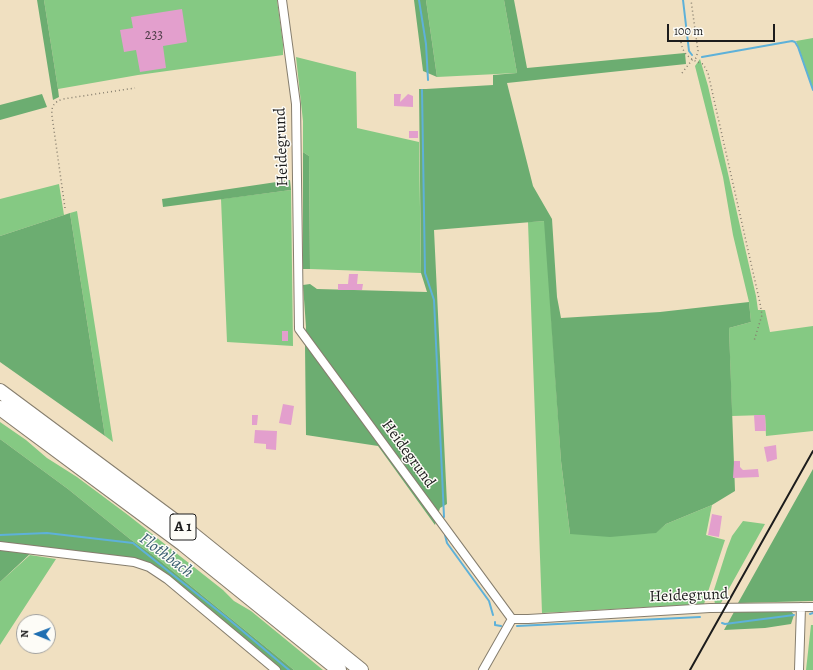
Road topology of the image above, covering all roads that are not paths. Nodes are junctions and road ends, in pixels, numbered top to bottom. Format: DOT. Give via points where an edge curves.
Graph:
graph roads {
  1 [pos="282,0"];
  2 [pos="0,392"];
  3 [pos="0,408"];
  4 [pos="0,546"];
  5 [pos="801,607"];
  6 [pos="813,607"];
  7 [pos="512,619"];
  8 [pos="276,670"];
  9 [pos="339,670"];
  10 [pos="361,670"];
  11 [pos="483,670"];
  12 [pos="800,670"];
  1 -- 7 [label="street, Heidegrund" via="296,104 299,330"];
  2 -- 10 [label="highway, A 1" via="191,533"];
  3 -- 9 [label="highway, A 1" via="183,544"];
  4 -- 8 [label="street" via="126,561 149,567 168,579"];
  5 -- 6 [label="street, Heidegrund"];
  5 -- 7 [label="street, Heidegrund" via="710,608"];
  5 -- 12 [label="street"];
  7 -- 11 [label="street"];
}
